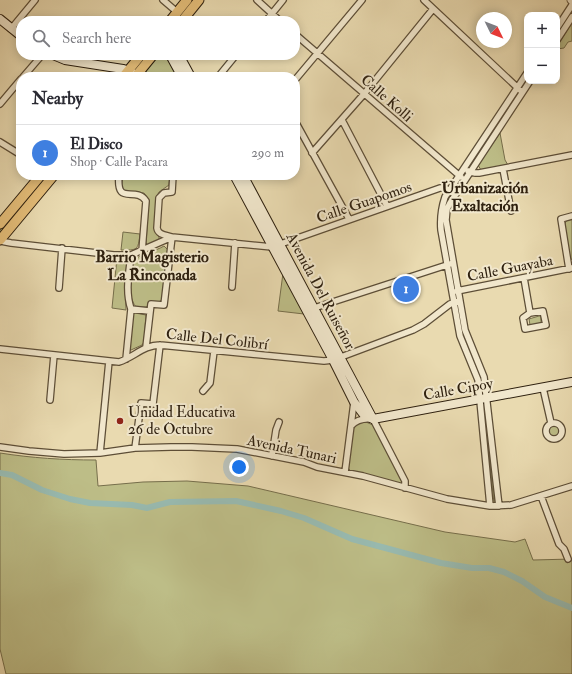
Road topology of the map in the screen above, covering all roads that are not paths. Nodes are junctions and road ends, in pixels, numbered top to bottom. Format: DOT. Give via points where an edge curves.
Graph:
graph roads {
  1 [pos="35,0"];
  2 [pos="163,0"];
  3 [pos="187,0"];
  4 [pos="199,0"];
  5 [pos="257,0"];
  6 [pos="283,0"];
  7 [pos="362,0"];
  8 [pos="424,0"];
  9 [pos="572,5"];
  10 [pos="433,9"];
  11 [pos="177,12"];
  12 [pos="272,14"];
  13 [pos="22,16"];
  14 [pos="174,16"];
  15 [pos="186,16"];
  16 [pos="274,16"];
  17 [pos="572,17"];
  18 [pos="0,19"];
  19 [pos="560,23"];
  20 [pos="16,24"];
  21 [pos="12,29"];
  22 [pos="16,32"];
  23 [pos="560,35"];
  24 [pos="300,39"];
  25 [pos="317,54"];
  26 [pos="38,60"];
  27 [pos="65,60"];
  28 [pos="139,60"];
  29 [pos="148,60"];
  30 [pos="173,60"];
  31 [pos="182,60"];
  32 [pos="232,60"];
  33 [pos="27,72"];
  34 [pos="119,72"];
  35 [pos="134,72"];
  36 [pos="136,72"];
  37 [pos="179,72"];
  38 [pos="188,72"];
  39 [pos="222,72"];
  40 [pos="300,74"];
  41 [pos="524,78"];
  42 [pos="528,84"];
  43 [pos="16,85"];
  44 [pos="517,88"];
  45 [pos="523,92"];
  46 [pos="364,94"];
  47 [pos="0,104"];
  48 [pos="342,120"];
  49 [pos="300,130"];
  50 [pos="0,142"];
  51 [pos="16,152"];
  52 [pos="312,153"];
  53 [pos="572,155"];
  54 [pos="464,168"];
  55 [pos="502,169"];
  56 [pos="470,172"];
  57 [pos="459,176"];
  58 [pos="37,180"];
  59 [pos="50,180"];
  60 [pos="119,180"];
  61 [pos="173,180"];
  62 [pos="237,180"];
  63 [pos="246,180"];
  64 [pos="464,180"];
  65 [pos="449,191"];
  66 [pos="455,194"];
  67 [pos="387,206"];
  68 [pos="511,211"];
  69 [pos="572,216"];
  70 [pos="349,220"];
  71 [pos="0,224"];
  72 [pos="172,237"];
  73 [pos="0,240"];
  74 [pos="235,243"];
  75 [pos="276,245"];
  76 [pos="62,248"];
  77 [pos="142,251"];
  78 [pos="131,255"];
  79 [pos="454,263"];
  80 [pos="447,265"];
  81 [pos="571,268"];
  82 [pos="524,278"];
  83 [pos="232,287"];
  84 [pos="59,288"];
  85 [pos="455,291"];
  86 [pos="457,301"];
  87 [pos="131,309"];
  88 [pos="310,309"];
  89 [pos="149,311"];
  90 [pos="530,313"];
  91 [pos="160,345"];
  92 [pos="146,347"];
  93 [pos="0,349"];
  94 [pos="214,351"];
  95 [pos="54,355"];
  96 [pos="336,358"];
  97 [pos="126,359"];
  98 [pos="109,361"];
  99 [pos="572,382"];
  100 [pos="543,388"];
  101 [pos="204,391"];
  102 [pos="484,399"];
  103 [pos="50,400"];
  104 [pos="354,402"];
  105 [pos="373,419"];
  106 [pos="278,422"];
  107 [pos="551,423"];
  108 [pos="351,426"];
  109 [pos="0,447"];
  110 [pos="135,448"];
  111 [pos="100,453"];
  112 [pos="272,456"];
  113 [pos="345,472"];
  114 [pos="572,486"];
  115 [pos="405,488"];
  116 [pos="541,496"];
  117 [pos="490,506"];
  118 [pos="499,506"];
  119 [pos="568,559"];
  1 -- 13 [label="street"];
  2 -- 11 [label="street"];
  3 -- 11 [label="main road"];
  4 -- 15 [label="main road"];
  5 -- 12 [label="street"];
  6 -- 12 [label="street"];
  7 -- 25 [label="street"];
  8 -- 10 [label="street"];
  9 -- 19 [label="street"];
  10 -- 44 [label="street"];
  10 -- 46 [label="street"];
  11 -- 14 [label="main road"];
  12 -- 16 [label="street"];
  17 -- 23 [label="street"];
  18 -- 21 [label="main road"];
  20 -- 21 [label="street"];
  21 -- 22 [label="main road"];
  24 -- 25 [label="street, Calle Kolli"];
  25 -- 40 [label="street"];
  25 -- 46 [label="street, Calle Kolli"];
  26 -- 33 [label="street"];
  27 -- 34 [label="main road"];
  28 -- 35 [label="main road"];
  29 -- 36 [label="main road"];
  30 -- 37 [label="main road"];
  31 -- 38 [label="main road"];
  32 -- 39 [label="street"];
  41 -- 44 [label="street"];
  42 -- 45 [label="street"];
  43 -- 47 [label="street"];
  44 -- 45 [label="street"];
  44 -- 54 [label="street"];
  45 -- 56 [label="street"];
  46 -- 48 [label="street"];
  46 -- 57 [label="street, Calle Kolli"];
  48 -- 52 [label="street"];
  48 -- 67 [label="street"];
  49 -- 52 [label="street"];
  50 -- 51 [label="street"];
  52 -- 70 [label="street"];
  53 -- 55 [label="street"];
  54 -- 56 [label="street"];
  54 -- 57 [label="street"];
  55 -- 56 [label="street"];
  55 -- 68 [label="street"];
  56 -- 64 [label="street"];
  57 -- 64 [label="street, Calle Kolli"];
  57 -- 65 [label="street"];
  58 -- 71 [label="main road"];
  59 -- 73 [label="main road"];
  60 -- 77 [label="street" via="118,186 121,191 125,194 139,195 146,201"];
  61 -- 72 [label="street" via="172,192 164,193 159,198 157,228 161,234"];
  62 -- 75 [label="main road, Avenida Del Ruiseñor"];
  63 -- 75 [label="main road, Avenida Del Ruiseñor"];
  64 -- 66 [label="street"];
  65 -- 66 [label="street, Calle Guapomos"];
  65 -- 67 [label="street, Calle Guapomos" via="440,188"];
  65 -- 80 [label="street" via="441,208 440,218"];
  66 -- 79 [label="street" via="447,209 446,220"];
  67 -- 70 [label="street, Calle Guapomos"];
  69 -- 81 [label="street" via="561,219"];
  70 -- 75 [label="street, Calle Guapomos"];
  72 -- 74 [label="street"];
  72 -- 77 [label="street"];
  72 -- 89 [label="street" via="164,304 151,304"];
  73 -- 76 [label="street"];
  74 -- 75 [label="street"];
  74 -- 83 [label="street"];
  75 -- 88 [label="main road, Avenida Del Ruiseñor"];
  76 -- 78 [label="street"];
  76 -- 84 [label="street"];
  77 -- 78 [label="street"];
  78 -- 87 [label="street" via="127,288"];
  79 -- 80 [label="street"];
  79 -- 85 [label="street"];
  80 -- 85 [label="street"];
  80 -- 88 [label="street"];
  81 -- 82 [label="street, Calle Guayaba"];
  82 -- 85 [label="street, Calle Guayaba"];
  82 -- 90 [label="street"];
  85 -- 86 [label="street"];
  86 -- 96 [label="street, Calle Del Colibrí" via="413,330"];
  86 -- 102 [label="street" via="460,336"];
  87 -- 89 [label="street"];
  87 -- 97 [label="street"];
  88 -- 96 [label="main road, Avenida Del Ruiseñor"];
  89 -- 92 [label="street"];
  91 -- 92 [label="street, Calle Del Colibrí"];
  91 -- 94 [label="street, Calle Del Colibrí"];
  91 -- 110 [label="street" via="153,404 141,403"];
  92 -- 97 [label="street, Calle Del Colibrí"];
  93 -- 95 [label="street, Calle Del Colibrí"];
  94 -- 96 [label="street, Calle Del Colibrí" via="324,361"];
  94 -- 101 [label="street" via="210,383"];
  95 -- 98 [label="street, Calle Del Colibrí"];
  95 -- 103 [label="street"];
  96 -- 104 [label="main road, Avenida Del Ruiseñor"];
  96 -- 105 [label="main road, Avenida Del Ruiseñor"];
  97 -- 98 [label="street, Calle Del Colibrí" via="119,362"];
  98 -- 111 [label="street"];
  99 -- 100 [label="main road, Calle Cipoy"];
  100 -- 102 [label="main road, Calle Cipoy"];
  100 -- 107 [label="street"];
  102 -- 105 [label="main road, Calle Cipoy"];
  102 -- 117 [label="street"];
  102 -- 118 [label="street"];
  104 -- 105 [label="main road, Avenida Del Ruiseñor" via="364,415"];
  104 -- 108 [label="street"];
  105 -- 108 [label="street, Calle Cipoy" via="359,420"];
  105 -- 115 [label="street, Avenida Del Ruiseñor" via="405,481"];
  106 -- 112 [label="street"];
  108 -- 113 [label="street"];
  109 -- 111 [label="street, Avenida Tunari" via="64,454"];
  110 -- 111 [label="street, Avenida Tunari"];
  110 -- 112 [label="street, Avenida Tunari" via="192,447 237,450"];
  112 -- 113 [label="street, Avenida Tunari"];
  113 -- 115 [label="street, Avenida Tunari"];
  114 -- 116 [label="street, Avenida Tunari"];
  115 -- 117 [label="street, Avenida Tunari" via="447,499"];
  116 -- 118 [label="street, Avenida Tunari"];
  116 -- 119 [label="street" via="559,544"];
  117 -- 118 [label="street, Avenida Tunari"];
}
